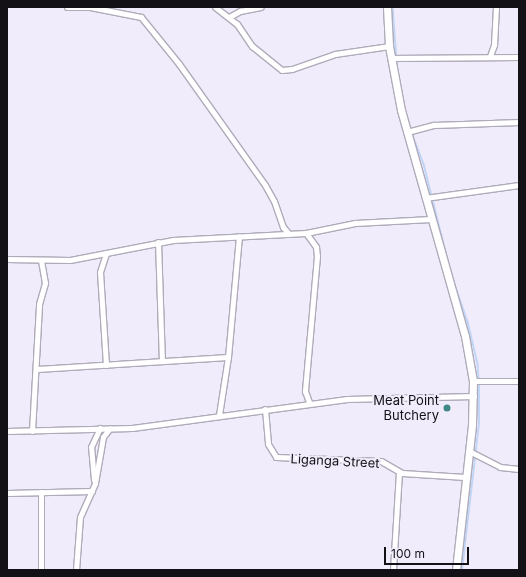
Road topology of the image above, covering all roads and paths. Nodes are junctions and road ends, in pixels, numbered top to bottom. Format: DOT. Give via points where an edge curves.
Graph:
graph roads {
  1 [pos="67,7"];
  2 [pos="215,7"];
  3 [pos="261,7"];
  4 [pos="387,7"];
  5 [pos="496,7"];
  6 [pos="229,17"];
  7 [pos="389,46"];
  8 [pos="490,56"];
  9 [pos="519,57"];
  10 [pos="391,58"];
  11 [pos="519,122"];
  12 [pos="407,132"];
  13 [pos="519,185"];
  14 [pos="425,198"];
  15 [pos="431,219"];
  16 [pos="306,233"];
  17 [pos="289,234"];
  18 [pos="239,237"];
  19 [pos="158,242"];
  20 [pos="106,253"];
  21 [pos="7,259"];
  22 [pos="41,261"];
  23 [pos="228,357"];
  24 [pos="162,360"];
  25 [pos="106,365"];
  26 [pos="37,369"];
  27 [pos="473,381"];
  28 [pos="519,381"];
  29 [pos="474,396"];
  30 [pos="309,402"];
  31 [pos="265,410"];
  32 [pos="219,415"];
  33 [pos="100,428"];
  34 [pos="110,428"];
  35 [pos="7,431"];
  36 [pos="32,431"];
  37 [pos="469,451"];
  38 [pos="519,469"];
  39 [pos="399,473"];
  40 [pos="466,477"];
  41 [pos="95,483"];
  42 [pos="92,491"];
  43 [pos="41,492"];
  44 [pos="7,493"];
  45 [pos="41,570"];
  46 [pos="76,570"];
  47 [pos="393,570"];
  48 [pos="456,570"];
  1 -- 17 [label="street" via="90,8 141,17 179,64 265,185 283,227"];
  2 -- 6 [label="street"];
  3 -- 6 [label="street"];
  4 -- 7 [label="main road"];
  5 -- 8 [label="street" via="494,45"];
  6 -- 7 [label="street" via="252,46 282,70 335,54"];
  7 -- 10 [label="main road"];
  8 -- 9 [label="street"];
  8 -- 10 [label="street"];
  10 -- 12 [label="main road"];
  11 -- 12 [label="street" via="434,125"];
  12 -- 14 [label="main road"];
  13 -- 14 [label="street"];
  14 -- 15 [label="main road"];
  15 -- 16 [label="street" via="355,223"];
  15 -- 27 [label="main road" via="464,336"];
  16 -- 17 [label="street"];
  16 -- 30 [label="street" via="316,247 317,256 306,391"];
  17 -- 18 [label="street"];
  18 -- 19 [label="street"];
  18 -- 23 [label="street"];
  19 -- 20 [label="street"];
  19 -- 24 [label="street"];
  20 -- 22 [label="street" via="70,260"];
  20 -- 25 [label="street" via="100,272"];
  21 -- 22 [label="street"];
  22 -- 26 [label="street" via="45,283 39,304"];
  23 -- 24 [label="street"];
  23 -- 32 [label="street"];
  24 -- 25 [label="street"];
  25 -- 26 [label="street"];
  26 -- 36 [label="street"];
  27 -- 28 [label="street"];
  27 -- 29 [label="main road"];
  29 -- 30 [label="street"];
  29 -- 37 [label="main road"];
  30 -- 31 [label="street"];
  31 -- 32 [label="street"];
  31 -- 40 [label="street, Liganga Street" via="268,444 276,457 381,461 402,472"];
  32 -- 34 [label="street" via="167,424"];
  33 -- 34 [label="street"];
  33 -- 36 [label="street"];
  33 -- 41 [label="street" via="91,447"];
  34 -- 41 [label="street" via="101,443"];
  35 -- 36 [label="street"];
  37 -- 38 [label="street" via="500,467"];
  37 -- 40 [label="main road"];
  39 -- 47 [label="street"];
  40 -- 48 [label="main road"];
  41 -- 42 [label="street"];
  42 -- 43 [label="street"];
  42 -- 46 [label="street" via="80,517"];
  43 -- 44 [label="street"];
  43 -- 45 [label="street"];
}
